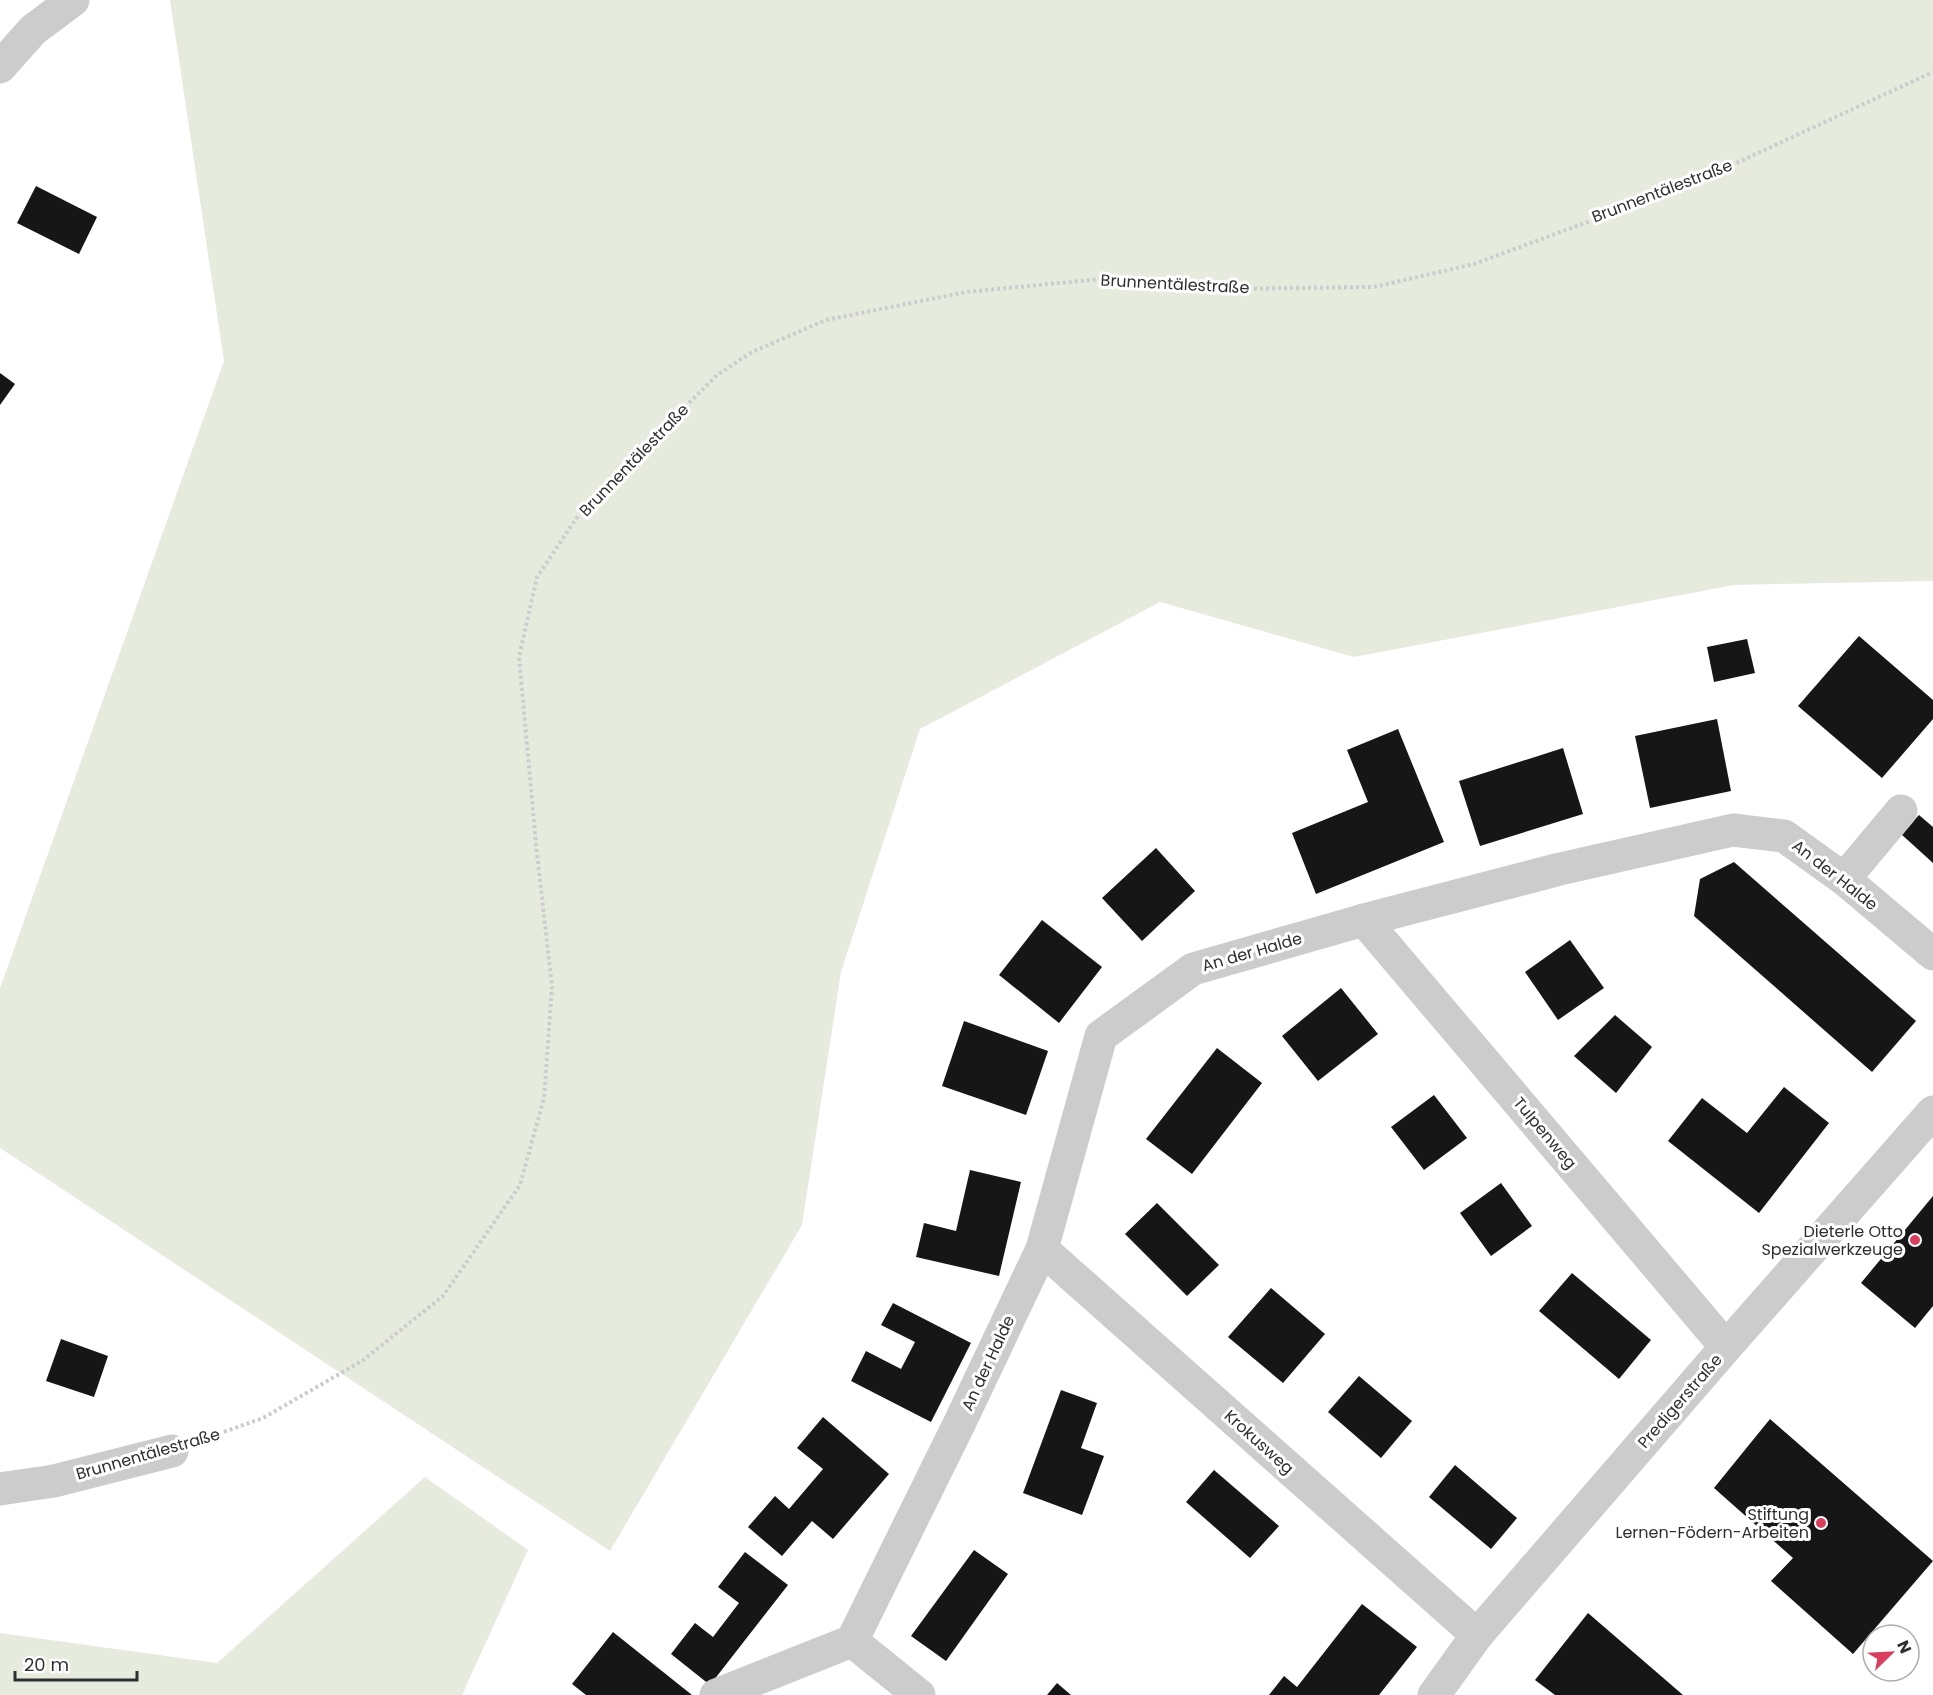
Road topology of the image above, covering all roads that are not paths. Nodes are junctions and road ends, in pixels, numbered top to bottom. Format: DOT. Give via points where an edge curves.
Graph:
graph roads {
  1 [pos="73,0"];
  2 [pos="0,67"];
  3 [pos="1901,811"];
  4 [pos="1844,879"];
  5 [pos="1364,920"];
  6 [pos="1933,954"];
  7 [pos="1933,1112"];
  8 [pos="1042,1249"];
  9 [pos="1726,1347"];
  10 [pos="172,1451"];
  11 [pos="0,1490"];
  12 [pos="1477,1635"];
  13 [pos="852,1641"];
  14 [pos="716,1695"];
  15 [pos="919,1695"];
  16 [pos="1434,1695"];
  1 -- 2 [label="street" via="33,30"];
  3 -- 4 [label="street"];
  4 -- 5 [label="street, An der Halde" via="1784,836 1733,830 1560,869"];
  4 -- 6 [label="street, An der Halde"];
  5 -- 8 [label="street, An der Halde" via="1193,969 1101,1036"];
  5 -- 9 [label="street, Tulpenweg"];
  7 -- 9 [label="street, Predigerstraße"];
  8 -- 12 [label="street, Krokusweg"];
  8 -- 13 [label="street, An der Halde"];
  9 -- 12 [label="street, Predigerstraße"];
  10 -- 11 [label="street, Brunnentälestraße" via="54,1481"];
  12 -- 16 [label="street, Predigerstraße"];
  13 -- 14 [label="street"];
  13 -- 15 [label="street"];
}
